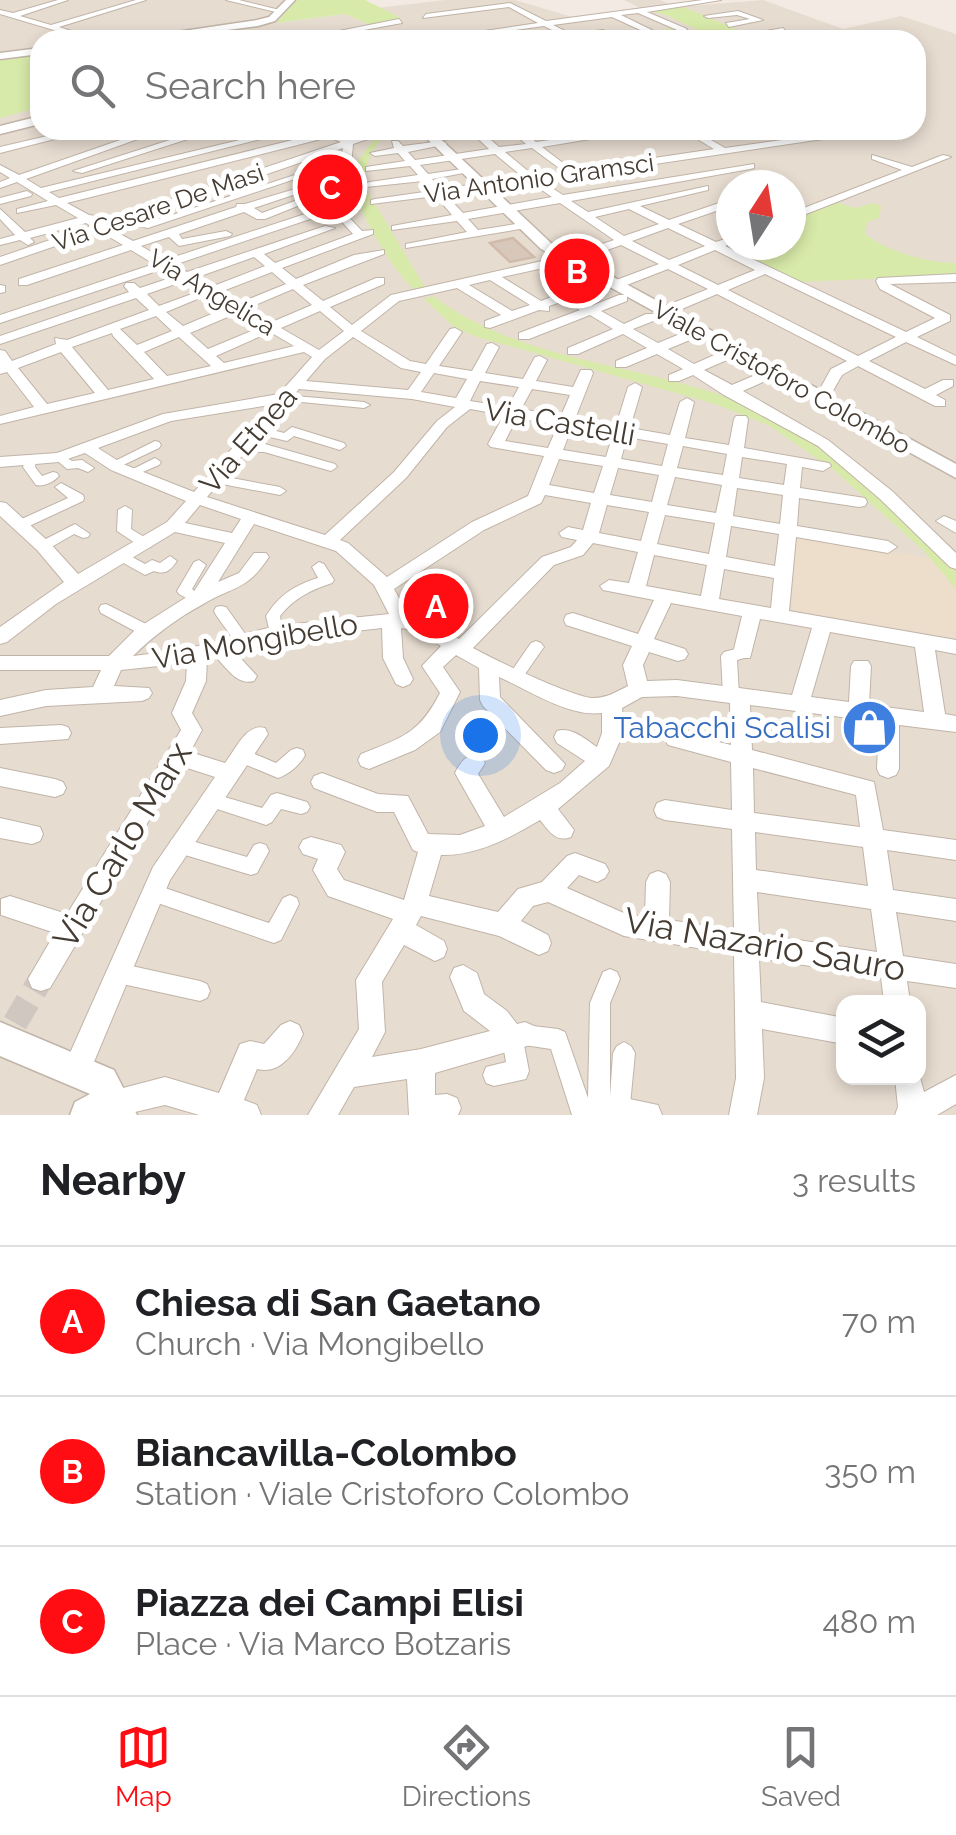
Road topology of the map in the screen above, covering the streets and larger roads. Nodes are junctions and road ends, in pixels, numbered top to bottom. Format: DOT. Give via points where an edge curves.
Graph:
graph roads {
  1 [pos="66,0"];
  2 [pos="143,0"];
  3 [pos="228,0"];
  4 [pos="292,0"];
  5 [pos="470,0"];
  6 [pos="718,0"];
  7 [pos="436,4"];
  8 [pos="681,5"];
  9 [pos="413,7"];
  10 [pos="485,8"];
  11 [pos="280,11"];
  12 [pos="639,11"];
  13 [pos="0,12"];
  14 [pos="542,12"];
  15 [pos="449,13"];
  16 [pos="527,14"];
  17 [pos="613,14"];
  18 [pos="11,16"];
  19 [pos="426,16"];
  20 [pos="708,16"];
  21 [pos="501,17"];
  22 [pos="578,19"];
  23 [pos="399,21"];
  24 [pos="546,24"];
  25 [pos="729,25"];
  26 [pos="51,27"];
  27 [pos="519,27"];
  28 [pos="313,28"];
  29 [pos="61,30"];
  30 [pos="204,30"];
  31 [pos="317,30"];
  32 [pos="348,30"];
  33 [pos="447,30"];
  34 [pos="478,30"];
  35 [pos="496,30"];
  36 [pos="525,30"];
  37 [pos="558,30"];
  38 [pos="599,30"];
  39 [pos="647,30"];
  40 [pos="682,30"];
  41 [pos="737,30"];
  42 [pos="30,52"];
  43 [pos="0,56"];
  44 [pos="6,128"];
  45 [pos="0,138"];
  46 [pos="30,138"];
  47 [pos="65,140"];
  48 [pos="92,140"];
  49 [pos="130,140"];
  50 [pos="161,140"];
  51 [pos="170,140"];
  52 [pos="190,140"];
  53 [pos="238,140"];
  54 [pos="257,140"];
  55 [pos="297,140"];
  56 [pos="300,140"];
  57 [pos="303,140"];
  58 [pos="343,140"];
  59 [pos="349,140"];
  60 [pos="489,140"];
  61 [pos="528,140"];
  62 [pos="569,140"];
  63 [pos="631,140"];
  64 [pos="705,140"];
  65 [pos="774,140"];
  66 [pos="37,141"];
  67 [pos="440,142"];
  68 [pos="634,142"];
  69 [pos="166,144"];
  70 [pos="534,145"];
  71 [pos="398,146"];
  72 [pos="6,148"];
  73 [pos="219,148"];
  74 [pos="268,148"];
  75 [pos="102,149"];
  76 [pos="146,150"];
  77 [pos="500,150"];
  78 [pos="582,150"];
  79 [pos="206,151"];
  80 [pos="646,151"];
  81 [pos="724,151"];
  82 [pos="322,152"];
  83 [pos="54,153"];
  84 [pos="375,153"];
  85 [pos="131,154"];
  86 [pos="281,155"];
  87 [pos="23,156"];
  88 [pos="84,156"];
  89 [pos="946,156"];
  90 [pos="874,157"];
  91 [pos="595,159"];
  92 [pos="115,160"];
  93 [pos="659,160"];
  94 [pos="164,161"];
  95 [pos="244,161"];
  96 [pos="294,161"];
  97 [pos="66,162"];
  98 [pos="412,163"];
  99 [pos="148,165"];
  100 [pos="608,168"];
  101 [pos="564,169"];
  102 [pos="2,170"];
  103 [pos="129,170"];
  104 [pos="313,170"];
  105 [pos="911,170"];
  106 [pos="178,171"];
  107 [pos="266,171"];
  108 [pos="468,171"];
  109 [pos="113,174"];
  110 [pos="191,176"];
  111 [pos="425,177"];
  112 [pos="684,178"];
  113 [pos="532,179"];
  114 [pos="286,180"];
  115 [pos="340,180"];
  116 [pos="204,182"];
  117 [pos="389,182"];
  118 [pos="71,184"];
  119 [pos="126,184"];
  120 [pos="0,185"];
  121 [pos="370,186"];
  122 [pos="484,186"];
  123 [pos="29,187"];
  124 [pos="304,188"];
  125 [pos="626,188"];
  126 [pos="704,188"];
  127 [pos="254,190"];
  128 [pos="97,192"];
  129 [pos="439,193"];
  130 [pos="680,194"];
  131 [pos="315,197"];
  132 [pos="663,197"];
  133 [pos="116,198"];
  134 [pos="228,198"];
  135 [pos="402,198"];
  136 [pos="272,199"];
  137 [pos="562,199"];
  138 [pos="0,200"];
  139 [pos="58,202"];
  140 [pos="375,202"];
  141 [pos="138,204"];
  142 [pos="40,206"];
  143 [pos="289,207"];
  144 [pos="634,207"];
  145 [pos="716,207"];
  146 [pos="245,208"];
  147 [pos="712,208"];
  148 [pos="152,209"];
  149 [pos="506,209"];
  150 [pos="716,210"];
  151 [pos="806,210"];
  152 [pos="21,211"];
  153 [pos="73,211"];
  154 [pos="226,214"];
  155 [pos="315,214"];
  156 [pos="340,214"];
  157 [pos="1,215"];
  158 [pos="174,216"];
  159 [pos="586,216"];
  160 [pos="460,217"];
  161 [pos="88,220"];
  162 [pos="198,224"];
  163 [pos="421,224"];
  164 [pos="670,224"];
  165 [pos="144,226"];
  166 [pos="522,226"];
  167 [pos="100,227"];
  168 [pos="328,228"];
  169 [pos="396,228"];
  170 [pos="68,231"];
  171 [pos="265,231"];
  172 [pos="172,232"];
  173 [pos="230,234"];
  174 [pos="475,234"];
  175 [pos="244,238"];
  176 [pos="435,241"];
  177 [pos="623,241"];
  178 [pos="0,242"];
  179 [pos="342,242"];
  180 [pos="32,245"];
  181 [pos="132,246"];
  182 [pos="410,246"];
  183 [pos="715,246"];
  184 [pos="380,252"];
  185 [pos="256,253"];
  186 [pos="98,257"];
  187 [pos="358,258"];
  188 [pos="568,259"];
  189 [pos="0,263"];
  190 [pos="164,264"];
  191 [pos="668,264"];
  192 [pos="274,267"];
  193 [pos="57,271"];
  194 [pos="762,271"];
  195 [pos="186,277"];
  196 [pos="493,277"];
  197 [pos="121,278"];
  198 [pos="956,278"];
  199 [pos="380,281"];
  200 [pos="18,284"];
  201 [pos="295,284"];
  202 [pos="461,285"];
  203 [pos="611,289"];
  204 [pos="718,289"];
  205 [pos="78,293"];
  206 [pos="138,293"];
  207 [pos="206,293"];
  208 [pos="565,296"];
  209 [pos="395,298"];
  210 [pos="540,305"];
  211 [pos="322,306"];
  212 [pos="33,308"];
  213 [pos="94,308"];
  214 [pos="238,308"];
  215 [pos="590,310"];
  216 [pos="158,311"];
  217 [pos="657,314"];
  218 [pos="511,316"];
  219 [pos="0,319"];
  220 [pos="564,320"];
  221 [pos="46,324"];
  222 [pos="490,324"];
  223 [pos="271,327"];
  224 [pos="116,330"];
  225 [pos="622,330"];
  226 [pos="352,331"];
  227 [pos="181,332"];
  228 [pos="455,332"];
  229 [pos="524,336"];
  230 [pos="685,337"];
  231 [pos="906,337"];
  232 [pos="0,340"];
  233 [pos="64,346"];
  234 [pos="305,348"];
  235 [pos="492,348"];
  236 [pos="656,350"];
  237 [pos="134,351"];
  238 [pos="573,351"];
  239 [pos="206,354"];
  240 [pos="320,356"];
  241 [pos="724,356"];
  242 [pos="540,360"];
  243 [pos="859,361"];
  244 [pos="956,361"];
  245 [pos="3,364"];
  246 [pos="621,364"];
  247 [pos="221,368"];
  248 [pos="430,369"];
  249 [pos="691,370"];
  250 [pos="586,373"];
  251 [pos="476,376"];
  252 [pos="674,378"];
  253 [pos="758,378"];
  254 [pos="164,382"];
  255 [pos="948,383"];
  256 [pos="528,384"];
  257 [pos="635,387"];
  258 [pos="290,391"];
  259 [pos="579,392"];
  260 [pos="729,392"];
  261 [pos="412,395"];
  262 [pos="925,395"];
  263 [pos="104,396"];
  264 [pos="822,398"];
  265 [pos="688,402"];
  266 [pos="940,403"];
  267 [pos="463,404"];
  268 [pos="364,406"];
  269 [pos="44,410"];
  270 [pos="512,414"];
  271 [pos="741,419"];
  272 [pos="0,420"];
  273 [pos="566,423"];
  274 [pos="257,430"];
  275 [pos="622,432"];
  276 [pos="676,441"];
  277 [pos="154,445"];
  278 [pos="340,446"];
  279 [pos="86,447"];
  280 [pos="242,448"];
  281 [pos="735,451"];
  282 [pos="554,454"];
  283 [pos="59,457"];
  284 [pos="30,461"];
  285 [pos="795,461"];
  286 [pos="0,462"];
  287 [pos="154,462"];
  288 [pos="612,464"];
  289 [pos="113,465"];
  290 [pos="822,466"];
  291 [pos="331,467"];
  292 [pos="88,468"];
  293 [pos="668,472"];
  294 [pos="956,472"];
  295 [pos="131,473"];
  296 [pos="215,479"];
  297 [pos="730,482"];
  298 [pos="540,489"];
  299 [pos="280,491"];
  300 [pos="792,492"];
  301 [pos="600,499"];
  302 [pos="197,500"];
  303 [pos="859,502"];
  304 [pos="0,507"];
  305 [pos="658,509"];
  306 [pos="124,510"];
  307 [pos="251,516"];
  308 [pos="724,520"];
  309 [pos="20,525"];
  310 [pos="173,526"];
  311 [pos="788,530"];
  312 [pos="568,532"];
  313 [pos="83,534"];
  314 [pos="588,537"];
  315 [pos="234,539"];
  316 [pos="328,542"];
  317 [pos="146,544"];
  318 [pos="42,546"];
  319 [pos="888,547"];
  320 [pos="648,548"];
  321 [pos="123,557"];
  322 [pos="260,558"];
  323 [pos="170,561"];
  324 [pos="716,561"];
  325 [pos="956,562"];
  326 [pos="198,565"];
  327 [pos="319,567"];
  328 [pos="784,574"];
  329 [pos="84,584"];
  330 [pos="608,586"];
  331 [pos="636,591"];
  332 [pos="393,592"];
  333 [pos="665,596"];
  334 [pos="198,599"];
  335 [pos="709,604"];
  336 [pos="106,609"];
  337 [pos="220,611"];
  338 [pos="752,611"];
  339 [pos="779,616"];
  340 [pos="573,620"];
  341 [pos="397,621"];
  342 [pos="823,624"];
  343 [pos="147,631"];
  344 [pos="276,633"];
  345 [pos="0,638"];
  346 [pos="241,639"];
  347 [pos="924,641"];
  348 [pos="644,642"];
  349 [pos="457,647"];
  350 [pos="536,647"];
  351 [pos="956,647"];
  352 [pos="207,649"];
  353 [pos="678,654"];
  354 [pos="743,654"];
  355 [pos="0,663"];
  356 [pos="114,663"];
  357 [pos="490,664"];
  358 [pos="861,666"];
  359 [pos="247,676"];
  360 [pos="516,676"];
  361 [pos="403,679"];
  362 [pos="639,688"];
  363 [pos="142,693"];
  364 [pos="100,694"];
  365 [pos="735,695"];
  366 [pos="799,704"];
  367 [pos="0,708"];
  368 [pos="859,712"];
  369 [pos="612,715"];
  370 [pos="888,715"];
  371 [pos="946,723"];
  372 [pos="642,733"];
  373 [pos="62,734"];
  374 [pos="258,734"];
  375 [pos="0,736"];
  376 [pos="564,738"];
  377 [pos="675,738"];
  378 [pos="297,755"];
  379 [pos="176,756"];
  380 [pos="742,756"];
  381 [pos="370,760"];
  382 [pos="602,760"];
  383 [pos="474,763"];
  384 [pos="554,764"];
  385 [pos="236,765"];
  386 [pos="888,769"];
  387 [pos="0,777"];
  388 [pos="322,782"];
  389 [pos="55,788"];
  390 [pos="211,800"];
  391 [pos="301,807"];
  392 [pos="543,808"];
  393 [pos="665,810"];
  394 [pos="743,820"];
  395 [pos="0,828"];
  396 [pos="498,828"];
  397 [pos="563,830"];
  398 [pos="32,834"];
  399 [pos="873,838"];
  400 [pos="178,846"];
  401 [pos="312,846"];
  402 [pos="432,846"];
  403 [pos="956,850"];
  404 [pos="260,851"];
  405 [pos="598,871"];
  406 [pos="744,879"];
  407 [pos="658,882"];
  408 [pos="549,892"];
  409 [pos="153,893"];
  410 [pos="882,899"];
  411 [pos="290,904"];
  412 [pos="10,907"];
  413 [pos="956,910"];
  414 [pos="408,915"];
  415 [pos="503,925"];
  416 [pos="73,926"];
  417 [pos="657,930"];
  418 [pos="540,943"];
  419 [pos="746,943"];
  420 [pos="435,948"];
  421 [pos="892,966"];
  422 [pos="118,974"];
  423 [pos="956,976"];
  424 [pos="462,977"];
  425 [pos="42,979"];
  426 [pos="610,979"];
  427 [pos="200,990"];
  428 [pos="896,995"];
  429 [pos="748,1013"];
  430 [pos="836,1029"];
  431 [pos="290,1034"];
  432 [pos="6,1035"];
  433 [pos="518,1037"];
  434 [pos="624,1053"];
  435 [pos="421,1063"];
  436 [pos="76,1070"];
  437 [pos="346,1075"];
  438 [pos="494,1075"];
  439 [pos="909,1085"];
  440 [pos="956,1089"];
  441 [pos="447,1108"];
  442 [pos="237,1110"];
  443 [pos="107,1111"];
  444 [pos="618,1114"];
  445 [pos="911,1114"];
  446 [pos="322,1115"];
  447 [pos="583,1115"];
  448 [pos="743,1115"];
  1 -- 18 [label="street"];
  2 -- 26 [label="street"];
  3 -- 11 [label="street"];
  4 -- 11 [label="street"];
  5 -- 10 [label="street"];
  6 -- 8 [label="street"];
  7 -- 15 [label="street"];
  8 -- 12 [label="street"];
  8 -- 20 [label="street"];
  9 -- 19 [label="street"];
  10 -- 15 [label="street"];
  10 -- 16 [label="street" via="510,5"];
  10 -- 21 [label="street"];
  11 -- 30 [label="street" via="258,23"];
  12 -- 17 [label="street"];
  12 -- 40 [label="street"];
  13 -- 18 [label="street"];
  14 -- 16 [label="street"];
  15 -- 19 [label="street"];
  15 -- 34 [label="street"];
  16 -- 21 [label="street"];
  16 -- 24 [label="street"];
  17 -- 22 [label="street"];
  17 -- 39 [label="street"];
  18 -- 26 [label="street"];
  19 -- 33 [label="street"];
  20 -- 25 [label="street"];
  20 -- 25 [label="street" via="738,13 759,20"];
  21 -- 27 [label="street"];
  22 -- 24 [label="street"];
  22 -- 38 [label="street"];
  23 -- 32 [label="street"];
  24 -- 27 [label="street"];
  24 -- 37 [label="street"];
  25 -- 41 [label="street"];
  26 -- 29 [label="street"];
  27 -- 35 [label="street"];
  27 -- 36 [label="street"];
  28 -- 31 [label="street"];
  42 -- 43 [label="street"];
  44 -- 46 [label="street"];
  45 -- 72 [label="street"];
  47 -- 88 [label="street"];
  48 -- 75 [label="street"];
  49 -- 75 [label="street"];
  49 -- 76 [label="street"];
  50 -- 69 [label="street"];
  51 -- 69 [label="street"];
  52 -- 79 [label="street"];
  53 -- 73 [label="street"];
  54 -- 74 [label="street"];
  55 -- 74 [label="street"];
  56 -- 86 [label="street"];
  57 -- 82 [label="street"];
  58 -- 82 [label="street, Via Cesare De Masi"];
  59 -- 115 [label="street"];
  60 -- 77 [label="street"];
  61 -- 70 [label="street"];
  62 -- 70 [label="street"];
  62 -- 78 [label="street"];
  63 -- 68 [label="street"];
  64 -- 81 [label="street"];
  65 -- 81 [label="street, Via Antonio Gramsci"];
  66 -- 72 [label="street"];
  66 -- 83 [label="street"];
  67 -- 71 [label="street"];
  67 -- 77 [label="street"];
  67 -- 98 [label="street"];
  67 -- 108 [label="street, Viale Cristoforo Colombo"];
  69 -- 76 [label="street"];
  70 -- 77 [label="street"];
  70 -- 101 [label="street"];
  71 -- 84 [label="street"];
  71 -- 98 [label="street"];
  72 -- 87 [label="street"];
  73 -- 79 [label="street"];
  73 -- 95 [label="street"];
  74 -- 86 [label="street"];
  74 -- 95 [label="street"];
  75 -- 88 [label="street"];
  75 -- 92 [label="street"];
  76 -- 85 [label="street"];
  76 -- 94 [label="street"];
  77 -- 113 [label="street"];
  79 -- 94 [label="street"];
  80 -- 93 [label="street"];
  81 -- 93 [label="street, Via Antonio Gramsci"];
  81 -- 112 [label="street" via="750,166"];
  82 -- 96 [label="street, Via Cesare De Masi"];
  82 -- 115 [label="street"];
  85 -- 92 [label="street"];
  85 -- 99 [label="street"];
  86 -- 95 [label="street"];
  86 -- 96 [label="street"];
  88 -- 97 [label="street"];
  89 -- 105 [label="street"];
  90 -- 105 [label="street"];
  91 -- 100 [label="street"];
  92 -- 103 [label="street"];
  92 -- 123 [label="street"];
  93 -- 100 [label="street, Via Antonio Gramsci"];
  93 -- 112 [label="street"];
  94 -- 99 [label="street"];
  94 -- 106 [label="street"];
  95 -- 106 [label="street"];
  95 -- 107 [label="street"];
  95 -- 110 [label="street"];
  95 -- 116 [label="street"];
  96 -- 104 [label="street"];
  96 -- 107 [label="street, Via Cesare De Masi"];
  97 -- 102 [label="street"];
  97 -- 123 [label="street"];
  98 -- 111 [label="street"];
  98 -- 117 [label="street" via="374,168"];
  99 -- 103 [label="street"];
  100 -- 101 [label="street, Via Antonio Gramsci"];
  101 -- 113 [label="street, Via Antonio Gramsci"];
  101 -- 125 [label="street"];
  102 -- 123 [label="street, Via Angelica"];
  103 -- 109 [label="street"];
  104 -- 114 [label="street"];
  104 -- 115 [label="street"];
  104 -- 115 [label="street"];
  105 -- 151 [label="street"];
  106 -- 110 [label="street"];
  106 -- 119 [label="street"];
  107 -- 114 [label="street"];
  107 -- 148 [label="street, Via Cesare De Masi"];
  108 -- 111 [label="street"];
  108 -- 122 [label="street, Viale Cristoforo Colombo"];
  109 -- 118 [label="street"];
  109 -- 119 [label="street"];
  110 -- 116 [label="street"];
  110 -- 133 [label="street"];
  111 -- 117 [label="street"];
  111 -- 129 [label="street"];
  112 -- 125 [label="street"];
  113 -- 122 [label="street, Via Antonio Gramsci"];
  113 -- 137 [label="street"];
  114 -- 124 [label="street"];
  114 -- 127 [label="street"];
  115 -- 124 [label="street"];
  115 -- 155 [label="street"];
  116 -- 141 [label="street"];
  117 -- 121 [label="street"];
  117 -- 135 [label="street"];
  118 -- 123 [label="street"];
  118 -- 128 [label="street"];
  119 -- 128 [label="street"];
  120 -- 123 [label="street"];
  122 -- 129 [label="street, Via Antonio Gramsci"];
  122 -- 149 [label="street, Viale Cristoforo Colombo"];
  123 -- 138 [label="street"];
  123 -- 139 [label="street, Via Angelica"];
  124 -- 136 [label="street"];
  125 -- 132 [label="street"];
  125 -- 137 [label="street"];
  126 -- 130 [label="street"];
  127 -- 134 [label="street"];
  127 -- 136 [label="street"];
  128 -- 133 [label="street"];
  128 -- 139 [label="street"];
  129 -- 135 [label="street, Via Antonio Gramsci"];
  129 -- 160 [label="street"];
  130 -- 132 [label="street"];
  130 -- 147 [label="street"];
  131 -- 143 [label="street"];
  132 -- 144 [label="street"];
  133 -- 141 [label="street"];
  133 -- 153 [label="street"];
  134 -- 146 [label="street"];
  134 -- 158 [label="street"];
  135 -- 140 [label="street, Via Antonio Gramsci"];
  135 -- 163 [label="street"];
  136 -- 143 [label="street"];
  136 -- 146 [label="street"];
  137 -- 149 [label="street"];
  137 -- 159 [label="street"];
  139 -- 142 [label="street"];
  139 -- 153 [label="street, Via Angelica"];
  141 -- 148 [label="street"];
  141 -- 161 [label="street"];
  142 -- 152 [label="street"];
  142 -- 170 [label="street"];
  143 -- 146 [label="street" via="261,216"];
  144 -- 159 [label="street"];
  144 -- 164 [label="street"];
  145 -- 147 [label="street"];
  146 -- 154 [label="street"];
  147 -- 150 [label="street"];
  147 -- 164 [label="street"];
  148 -- 158 [label="street"];
  148 -- 167 [label="street, Via Cesare De Masi"];
  149 -- 160 [label="street"];
  149 -- 166 [label="street, Viale Cristoforo Colombo"];
  153 -- 161 [label="street, Via Angelica"];
  154 -- 162 [label="street"];
  154 -- 171 [label="street"];
  155 -- 168 [label="street"];
  155 -- 171 [label="street"];
  156 -- 179 [label="street" via="365,234"];
  157 -- 180 [label="street"];
  158 -- 162 [label="street"];
  158 -- 165 [label="street"];
  159 -- 177 [label="street"];
  160 -- 163 [label="street"];
  160 -- 174 [label="street"];
  161 -- 167 [label="street, Via Angelica"];
  161 -- 170 [label="street"];
  162 -- 172 [label="street"];
  162 -- 173 [label="street"];
  163 -- 169 [label="street"];
  163 -- 176 [label="street"];
  164 -- 177 [label="street"];
  164 -- 183 [label="street"];
  166 -- 174 [label="street"];
  166 -- 188 [label="street, Viale Cristoforo Colombo"];
  167 -- 170 [label="street, Via Cesare De Masi"];
  167 -- 181 [label="street, Via Angelica"];
  168 -- 179 [label="street"];
  168 -- 185 [label="street"];
  170 -- 180 [label="street"];
  170 -- 186 [label="street"];
  170 -- 189 [label="street, Via Cesare De Masi"];
  171 -- 175 [label="street"];
  172 -- 173 [label="street" via="180,242"];
  172 -- 181 [label="street"];
  173 -- 175 [label="street"];
  174 -- 176 [label="street"];
  175 -- 190 [label="street"];
  176 -- 182 [label="street"];
  177 -- 188 [label="street"];
  177 -- 191 [label="street"];
  178 -- 180 [label="street"];
  179 -- 187 [label="street"];
  179 -- 192 [label="street"];
  180 -- 193 [label="street"];
  181 -- 186 [label="street"];
  181 -- 190 [label="street, Via Angelica"];
  183 -- 191 [label="street"];
  183 -- 194 [label="street"];
  184 -- 187 [label="street"];
  185 -- 192 [label="street"];
  185 -- 195 [label="street"];
  186 -- 193 [label="street"];
  186 -- 197 [label="street"];
  187 -- 199 [label="street"];
  187 -- 201 [label="street"];
  188 -- 196 [label="street"];
  188 -- 203 [label="street, Viale Cristoforo Colombo"];
  189 -- 200 [label="street"];
  190 -- 195 [label="street, Via Angelica"];
  190 -- 197 [label="street"];
  191 -- 203 [label="street"];
  191 -- 204 [label="street"];
  192 -- 201 [label="street"];
  192 -- 207 [label="street"];
  193 -- 200 [label="street"];
  193 -- 205 [label="street"];
  194 -- 204 [label="street"];
  194 -- 231 [label="street"];
  195 -- 206 [label="street"];
  195 -- 207 [label="street, Via Angelica"];
  196 -- 202 [label="street"];
  196 -- 210 [label="street"];
  197 -- 205 [label="street"];
  197 -- 206 [label="street"];
  198 -- 231 [label="street" via="880,283 945,318"];
  199 -- 209 [label="street"];
  199 -- 211 [label="street"];
  200 -- 212 [label="street"];
  201 -- 211 [label="street"];
  201 -- 214 [label="street"];
  202 -- 209 [label="street"];
  202 -- 218 [label="street"];
  203 -- 208 [label="street"];
  203 -- 215 [label="street"];
  203 -- 217 [label="street, Viale Cristoforo Colombo"];
  204 -- 217 [label="street"];
  204 -- 243 [label="street"];
  205 -- 212 [label="street"];
  205 -- 213 [label="street"];
  206 -- 213 [label="street"];
  206 -- 216 [label="street"];
  207 -- 214 [label="street, Via Angelica"];
  207 -- 216 [label="street"];
  208 -- 210 [label="street"];
  208 -- 215 [label="street"];
  209 -- 226 [label="street, Via Etnea"];
  210 -- 218 [label="street"];
  210 -- 220 [label="street"];
  211 -- 223 [label="street"];
  211 -- 226 [label="street"];
  212 -- 219 [label="street"];
  212 -- 221 [label="street"];
  213 -- 221 [label="street"];
  213 -- 224 [label="street"];
  214 -- 223 [label="street, Via Angelica"];
  214 -- 227 [label="street"];
  215 -- 220 [label="street"];
  215 -- 225 [label="street"];
  216 -- 224 [label="street"];
  216 -- 227 [label="street"];
  217 -- 225 [label="street"];
  217 -- 264 [label="street, Viale Cristoforo Colombo"];
  218 -- 222 [label="street"];
  220 -- 229 [label="street"];
  221 -- 232 [label="street"];
  221 -- 233 [label="street"];
  223 -- 234 [label="street, Via Angelica"];
  223 -- 239 [label="street"];
  224 -- 233 [label="street"];
  224 -- 237 [label="street"];
  225 -- 236 [label="street"];
  225 -- 238 [label="street"];
  226 -- 240 [label="street, Via Etnea"];
  226 -- 248 [label="street" via="389,357"];
  227 -- 237 [label="street"];
  227 -- 239 [label="street"];
  228 -- 248 [label="street"];
  230 -- 236 [label="street"];
  231 -- 243 [label="street"];
  231 -- 244 [label="street"];
  233 -- 245 [label="street"];
  233 -- 263 [label="street"];
  234 -- 240 [label="street, Via Angelica"];
  234 -- 247 [label="street"];
  235 -- 251 [label="street"];
  236 -- 246 [label="street"];
  236 -- 249 [label="street"];
  237 -- 254 [label="street"];
  239 -- 247 [label="street"];
  240 -- 258 [label="street, Via Etnea"];
  241 -- 249 [label="street"];
  242 -- 256 [label="street"];
  243 -- 262 [label="street"];
  243 -- 264 [label="street" via="836,372"];
  245 -- 269 [label="street"];
  247 -- 254 [label="street"];
  248 -- 251 [label="street"];
  248 -- 261 [label="street"];
  249 -- 252 [label="street"];
  249 -- 260 [label="street"];
  250 -- 259 [label="street"];
  251 -- 256 [label="street"];
  251 -- 267 [label="street"];
  253 -- 260 [label="street"];
  254 -- 263 [label="street"];
  255 -- 262 [label="street"];
  256 -- 259 [label="street"];
  256 -- 270 [label="street"];
  257 -- 275 [label="street"];
  258 -- 261 [label="street, Via Castelli"];
  258 -- 268 [label="street"];
  258 -- 274 [label="street, Via Etnea"];
  258 -- 279 [label="street, Via Castelli" via="168,416"];
  259 -- 273 [label="street"];
  260 -- 325 [label="street" via="823,443"];
  261 -- 267 [label="street, Via Castelli"];
  262 -- 266 [label="street"];
  263 -- 269 [label="street"];
  264 -- 294 [label="street, Viale Cristoforo Colombo"];
  265 -- 276 [label="street"];
  267 -- 270 [label="street, Via Castelli"];
  267 -- 316 [label="street"];
  269 -- 272 [label="street"];
  270 -- 273 [label="street, Via Castelli"];
  270 -- 282 [label="street" via="496,444"];
  271 -- 281 [label="street"];
  273 -- 275 [label="street, Via Castelli"];
  273 -- 282 [label="street"];
  274 -- 278 [label="street"];
  274 -- 280 [label="street, Via Etnea"];
  275 -- 276 [label="street, Via Castelli"];
  275 -- 288 [label="street"];
  276 -- 281 [label="street, Via Castelli"];
  276 -- 293 [label="street"];
  277 -- 289 [label="street"];
  279 -- 283 [label="street, Via Castelli"];
  279 -- 289 [label="street"];
  280 -- 291 [label="street"];
  280 -- 296 [label="street, Via Etnea"];
  281 -- 285 [label="street, Via Castelli"];
  281 -- 297 [label="street"];
  282 -- 288 [label="street"];
  282 -- 298 [label="street"];
  283 -- 284 [label="street, Via Castelli"];
  283 -- 292 [label="street"];
  284 -- 286 [label="street, Via Castelli"];
  284 -- 309 [label="street" via="40,482 57,481 78,498"];
  285 -- 290 [label="street, Via Castelli"];
  285 -- 300 [label="street"];
  287 -- 295 [label="street"];
  288 -- 293 [label="street"];
  288 -- 301 [label="street"];
  289 -- 295 [label="street"];
  293 -- 297 [label="street"];
  293 -- 305 [label="street"];
  295 -- 302 [label="street"];
  296 -- 299 [label="street"];
  296 -- 302 [label="street, Via Etnea"];
  297 -- 300 [label="street"];
  297 -- 308 [label="street"];
  298 -- 301 [label="street"];
  298 -- 332 [label="street" via="535,499 502,509"];
  300 -- 303 [label="street"];
  300 -- 311 [label="street"];
  301 -- 305 [label="street"];
  301 -- 314 [label="street"];
  302 -- 307 [label="street"];
  302 -- 310 [label="street, Via Etnea"];
  304 -- 309 [label="street"];
  305 -- 308 [label="street"];
  305 -- 320 [label="street"];
  306 -- 317 [label="street" via="124,531"];
  307 -- 315 [label="street"];
  307 -- 316 [label="street"];
  308 -- 311 [label="street"];
  308 -- 324 [label="street"];
  309 -- 318 [label="street"];
  310 -- 315 [label="street"];
  310 -- 317 [label="street, Via Etnea"];
  311 -- 319 [label="street"];
  311 -- 328 [label="street"];
  312 -- 314 [label="street"];
  313 -- 318 [label="street" via="75,528"];
  314 -- 320 [label="street"];
  314 -- 349 [label="street" via="577,551 548,561"];
  315 -- 334 [label="street"];
  316 -- 332 [label="street" via="354,554"];
  317 -- 321 [label="street, Via Etnea"];
  318 -- 329 [label="street"];
  320 -- 324 [label="street"];
  320 -- 331 [label="street"];
  321 -- 323 [label="street" via="146,570"];
  321 -- 329 [label="street, Via Etnea"];
  322 -- 334 [label="street" via="245,577"];
  324 -- 328 [label="street"];
  324 -- 335 [label="street"];
  326 -- 334 [label="street" via="184,591"];
  327 -- 344 [label="street" via="326,580 280,603 272,616"];
  328 -- 339 [label="street"];
  329 -- 345 [label="street, Via Etnea"];
  330 -- 331 [label="street"];
  331 -- 333 [label="street"];
  332 -- 341 [label="street"];
  333 -- 335 [label="street"];
  333 -- 348 [label="street"];
  334 -- 343 [label="street"];
  335 -- 338 [label="street"];
  336 -- 343 [label="street"];
  337 -- 346 [label="street"];
  338 -- 339 [label="street"];
  338 -- 354 [label="street"];
  339 -- 342 [label="street"];
  340 -- 348 [label="street"];
  341 -- 344 [label="street, Via Mongibello"];
  341 -- 349 [label="street, Via Mongibello" via="420,625"];
  341 -- 361 [label="street" via="393,658"];
  342 -- 347 [label="street"];
  342 -- 366 [label="street"];
  343 -- 356 [label="street"];
  344 -- 346 [label="street, Via Mongibello"];
  346 -- 352 [label="street, Via Mongibello"];
  347 -- 351 [label="street"];
  347 -- 371 [label="street"];
  348 -- 353 [label="street"];
  348 -- 362 [label="street" via="633,665"];
  349 -- 357 [label="street, Via Mongibello"];
  349 -- 381 [label="street" via="432,666 450,692 433,726"];
  350 -- 360 [label="street"];
  352 -- 356 [label="street, Via Mongibello"];
  352 -- 359 [label="street"];
  352 -- 379 [label="street, Via Carlo Marx" via="182,712 192,730"];
  354 -- 365 [label="street" via="729,656"];
  355 -- 356 [label="street, Via Mongibello"];
  356 -- 364 [label="street"];
  357 -- 360 [label="street, Via Mongibello"];
  357 -- 384 [label="street" via="490,700"];
  358 -- 368 [label="street"];
  360 -- 369 [label="street, Via Mongibello"];
  362 -- 365 [label="street"];
  362 -- 369 [label="street"];
  363 -- 364 [label="street"];
  364 -- 367 [label="street"];
  365 -- 366 [label="street"];
  365 -- 380 [label="street"];
  366 -- 368 [label="street"];
  368 -- 370 [label="street"];
  369 -- 372 [label="street, Via Mongibello"];
  369 -- 382 [label="street"];
  370 -- 371 [label="street"];
  370 -- 386 [label="street"];
  373 -- 375 [label="street"];
  374 -- 385 [label="street"];
  376 -- 382 [label="street"];
  377 -- 380 [label="street"];
  378 -- 385 [label="street" via="278,772"];
  379 -- 385 [label="street"];
  379 -- 416 [label="street, Via Carlo Marx"];
  380 -- 394 [label="street"];
  380 -- 399 [label="street" via="866,788"];
  382 -- 392 [label="street"];
  383 -- 396 [label="street" via="466,773"];
  385 -- 390 [label="street"];
  387 -- 389 [label="street"];
  388 -- 402 [label="street" via="376,803 400,803 421,843"];
  390 -- 391 [label="street" via="266,817 276,800"];
  390 -- 400 [label="street"];
  392 -- 396 [label="street"];
  392 -- 397 [label="street"];
  393 -- 394 [label="street"];
  394 -- 399 [label="street"];
  394 -- 406 [label="street"];
  395 -- 398 [label="street"];
  396 -- 402 [label="street" via="464,844"];
  399 -- 403 [label="street"];
  399 -- 410 [label="street"];
  400 -- 404 [label="street" via="252,866"];
  400 -- 409 [label="street"];
  401 -- 414 [label="street" via="334,852 324,870 336,888"];
  402 -- 414 [label="street"];
  405 -- 408 [label="street" via="575,863"];
  406 -- 410 [label="street"];
  406 -- 419 [label="street"];
  407 -- 417 [label="street"];
  408 -- 415 [label="street" via="526,897"];
  408 -- 417 [label="street, Via Nazario Sauro" via="624,924"];
  409 -- 411 [label="street" via="274,934"];
  409 -- 422 [label="street"];
  410 -- 413 [label="street"];
  410 -- 421 [label="street"];
  412 -- 416 [label="street"];
  414 -- 415 [label="street"];
  414 -- 420 [label="street"];
  414 -- 437 [label="street" via="369,980 372,1032"];
  415 -- 418 [label="street"];
  416 -- 425 [label="street, Via Carlo Marx"];
  417 -- 419 [label="street, Via Nazario Sauro"];
  419 -- 421 [label="street, Via Nazario Sauro"];
  419 -- 429 [label="street"];
  421 -- 423 [label="street, Via Nazario Sauro"];
  421 -- 428 [label="street"];
  422 -- 427 [label="street"];
  422 -- 436 [label="street"];
  424 -- 433 [label="street" via="473,1002"];
  426 -- 444 [label="street" via="600,1002"];
  429 -- 430 [label="street"];
  429 -- 448 [label="street" via="750,1078"];
  431 -- 442 [label="street" via="268,1059 250,1054"];
  432 -- 436 [label="street"];
  433 -- 435 [label="street"];
  433 -- 438 [label="street" via="518,1072"];
  433 -- 447 [label="street" via="558,1039"];
  434 -- 444 [label="street"];
  435 -- 437 [label="street"];
  435 -- 441 [label="street" via="422,1110"];
  436 -- 443 [label="street" via="102,1082"];
  437 -- 446 [label="street"];
  439 -- 445 [label="street"];
  440 -- 445 [label="street"];
  442 -- 443 [label="street" via="165,1091"];
}
